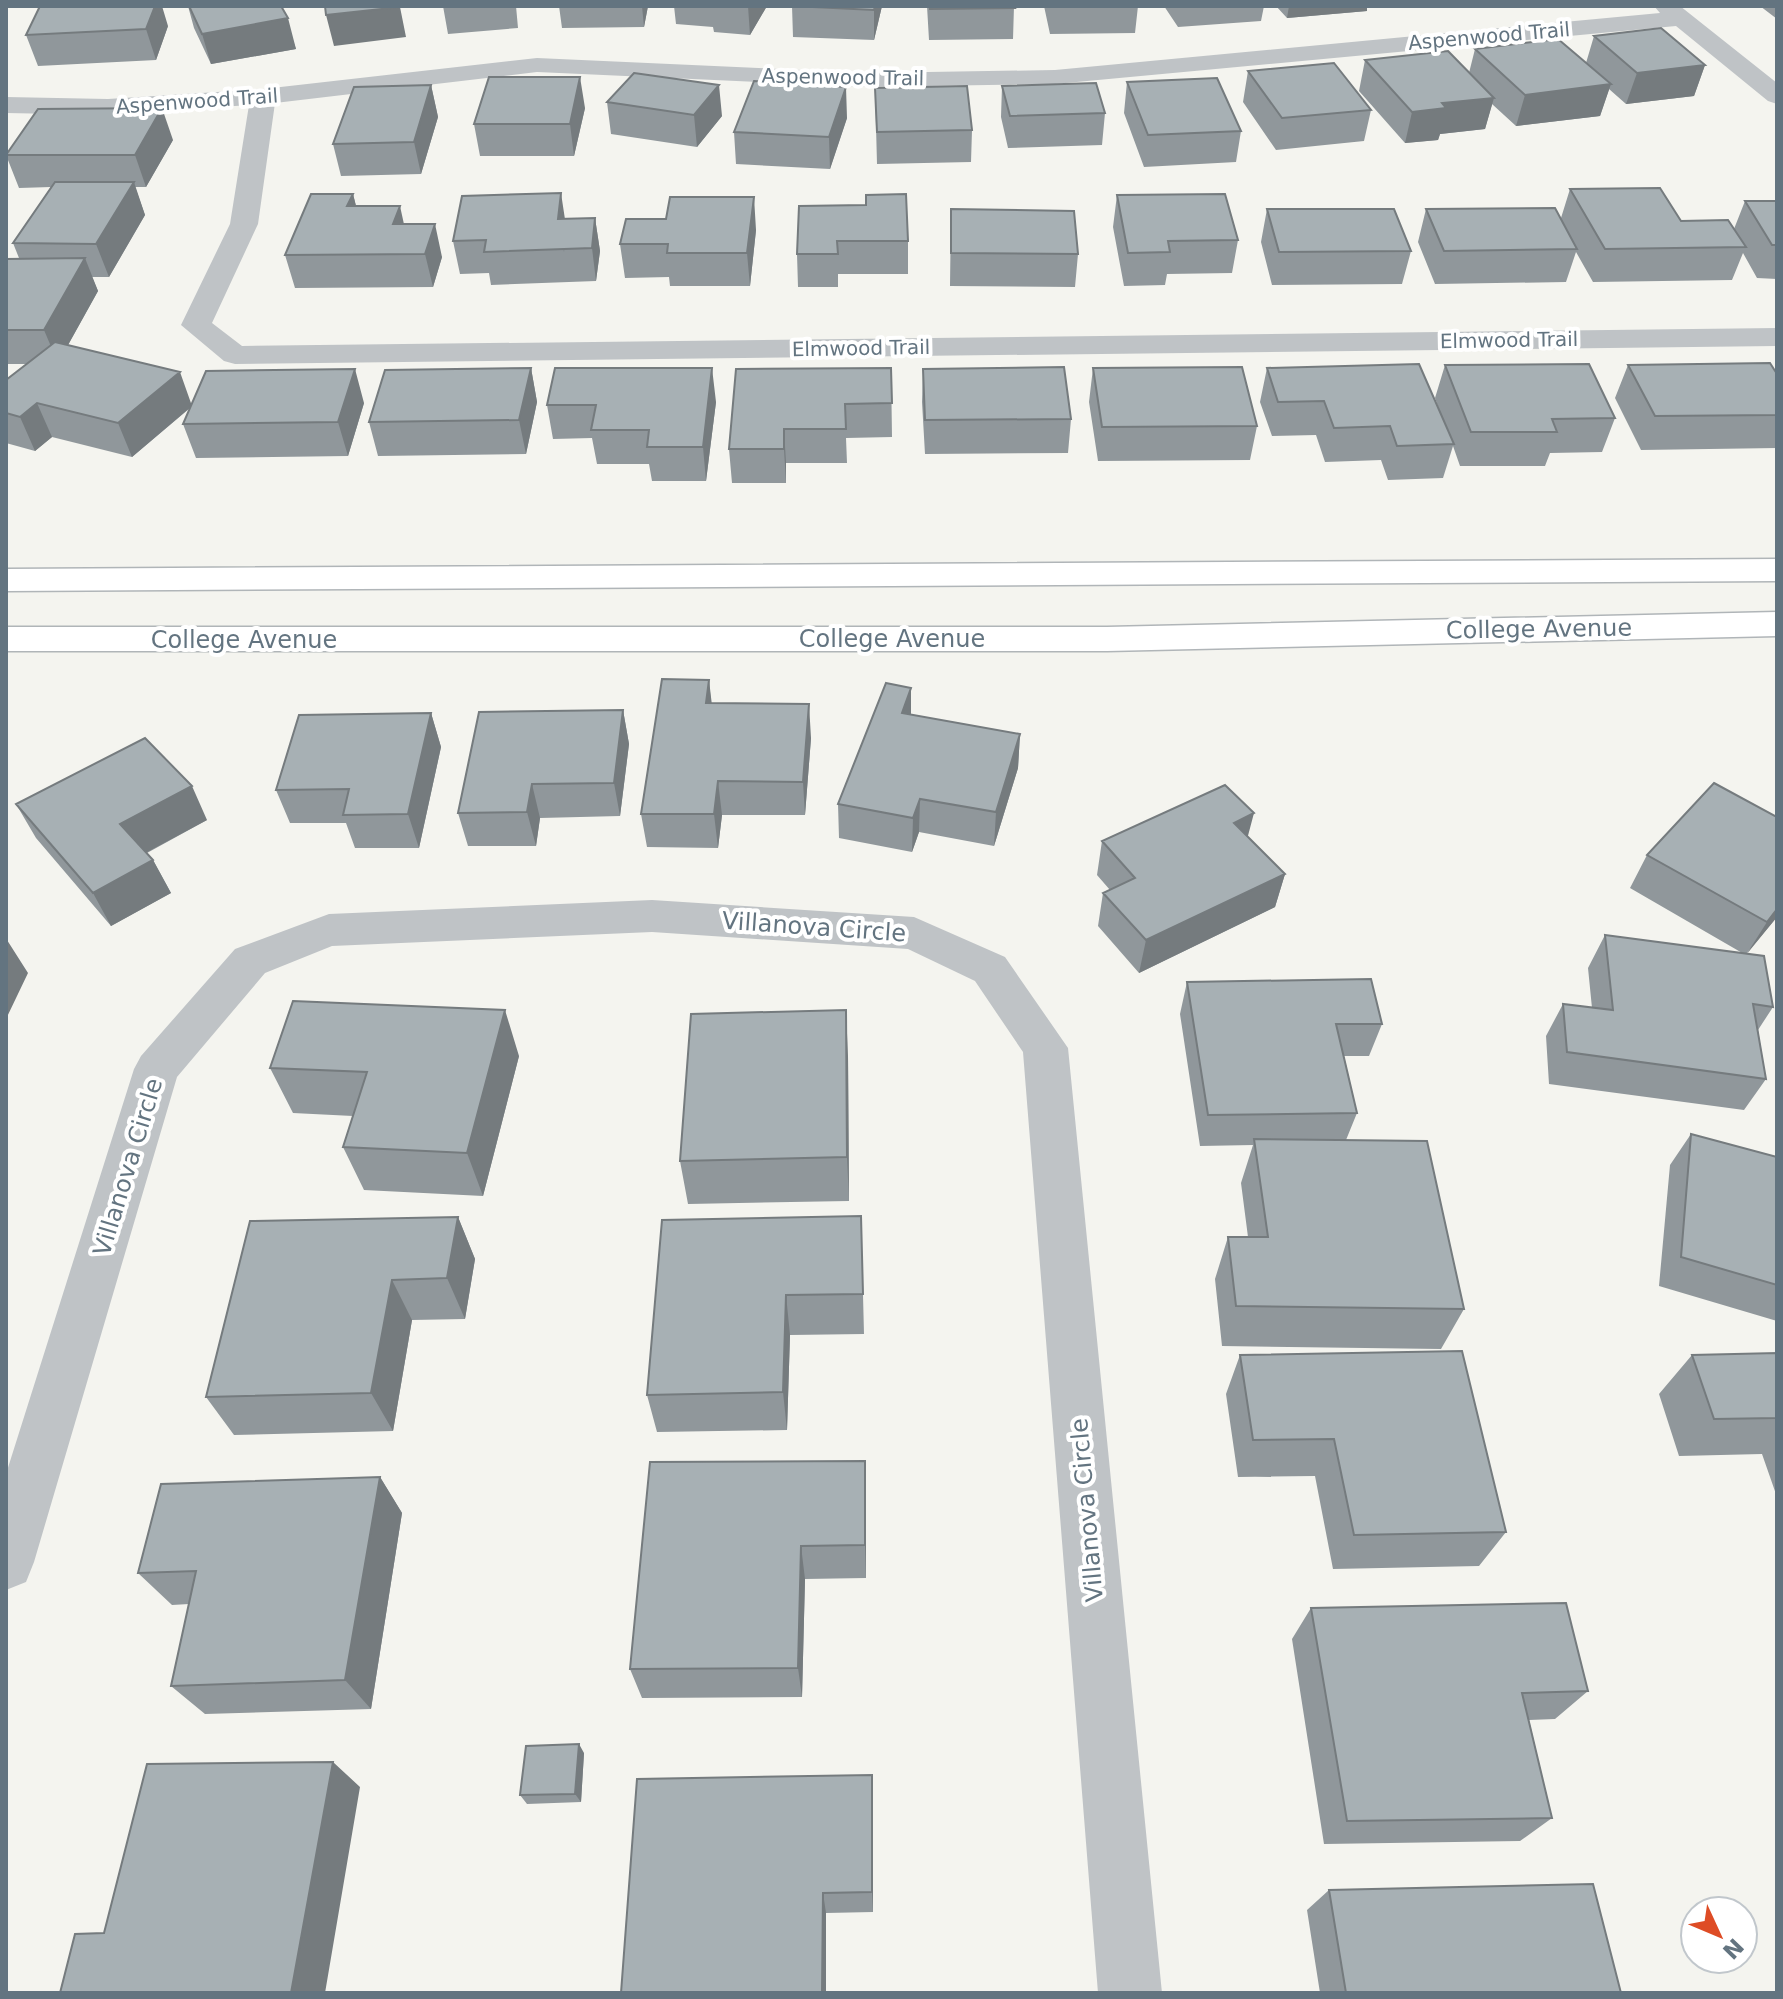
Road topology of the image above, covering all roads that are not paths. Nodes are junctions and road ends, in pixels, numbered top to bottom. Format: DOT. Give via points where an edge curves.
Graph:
graph roads {
  1 [pos="1673,12"];
  2 [pos="1777,96"];
  3 [pos="263,97"];
  4 [pos="6,105"];
  5 [pos="1777,337"];
  6 [pos="1777,570"];
  7 [pos="6,580"];
  8 [pos="1777,624"];
  9 [pos="6,639"];
  10 [pos="6,1562"];
  11 [pos="1130,1993"];
  1 -- 2 [label="street"];
  1 -- 3 [label="street, Aspenwood Trail" via="1055,77 868,80 537,65"];
  3 -- 4 [label="street, Aspenwood Trail" via="108,107"];
  3 -- 5 [label="street, Elmwood Trail" via="244,224 196,325 235,355"];
  6 -- 7 [label="main road"];
  8 -- 9 [label="main road, College Avenue" via="1107,639"];
  10 -- 11 [label="street, Villanova Circle" via="157,1069 250,961 329,930 621,917 914,933 990,969 1045,1048"];
}
